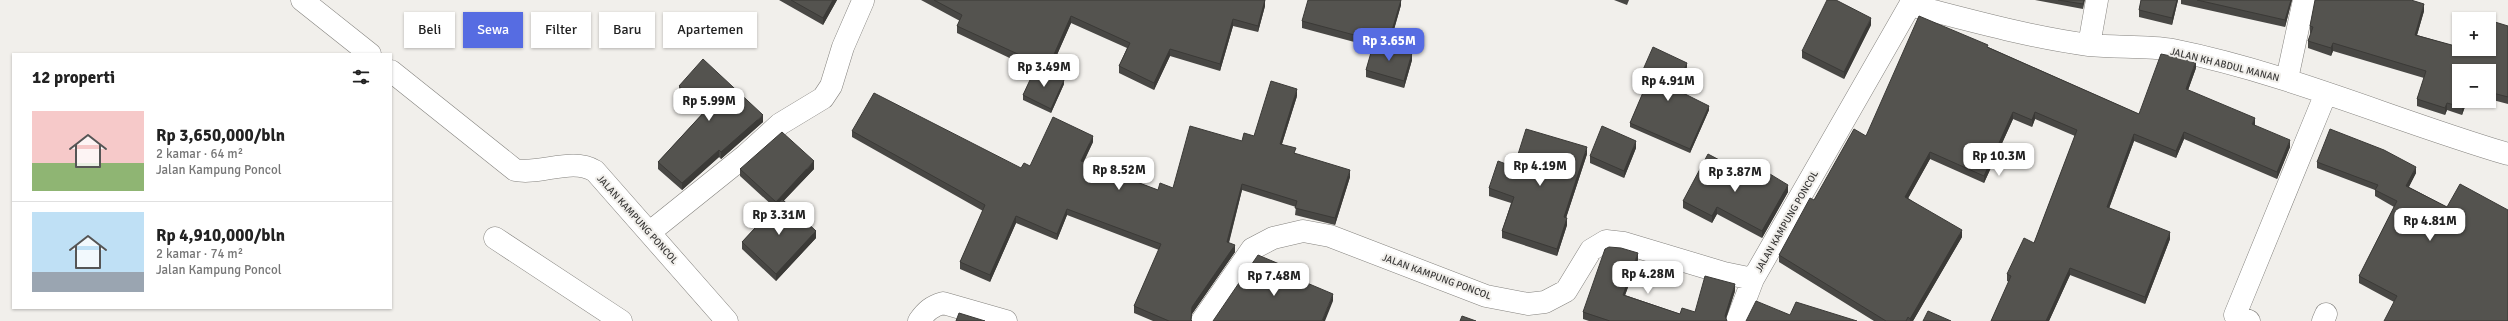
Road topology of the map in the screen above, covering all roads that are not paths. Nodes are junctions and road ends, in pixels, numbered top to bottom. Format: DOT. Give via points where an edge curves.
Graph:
graph roads {
  1 [pos="302,0"];
  2 [pos="2097,0"];
  3 [pos="2304,0"];
  4 [pos="862,1"];
  5 [pos="1910,6"];
  6 [pos="2089,45"];
  7 [pos="369,53"];
  8 [pos="392,72"];
  9 [pos="2287,79"];
  10 [pos="2326,93"];
  11 [pos="2508,154"];
  12 [pos="650,232"];
  13 [pos="495,238"];
  14 [pos="1753,279"];
  15 [pos="2239,319"];
  16 [pos="621,321"];
  17 [pos="727,321"];
  18 [pos="919,321"];
  19 [pos="1006,321"];
  20 [pos="1202,321"];
  21 [pos="1737,321"];
  1 -- 7 [label="street"];
  2 -- 6 [label="street"];
  3 -- 9 [label="street"];
  4 -- 12 [label="street" via="843,47 832,86 823,98 780,124 746,155"];
  5 -- 6 [label="street, JALAN KH ABDUL MANAN"];
  5 -- 14 [label="street, JALAN KAMPUNG PONCOL"];
  6 -- 9 [label="street, JALAN KH ABDUL MANAN" via="2172,50"];
  8 -- 12 [label="street, JALAN KAMPUNG PONCOL" via="515,170 532,171 579,165 595,171"];
  9 -- 10 [label="street, JALAN KH ABDUL MANAN"];
  10 -- 11 [label="street, JALAN KH ABDUL MANAN"];
  10 -- 15 [label="street"];
  12 -- 17 [label="street, JALAN KAMPUNG PONCOL"];
  13 -- 16 [label="street"];
  14 -- 20 [label="street, JALAN KAMPUNG PONCOL" via="1724,274 1606,241 1591,250 1566,290 1545,302 1528,304 1486,296 1330,236 1302,232 1273,238 1252,249"];
  14 -- 21 [label="street"];
  18 -- 19 [label="street" via="934,305 943,303"];
}
